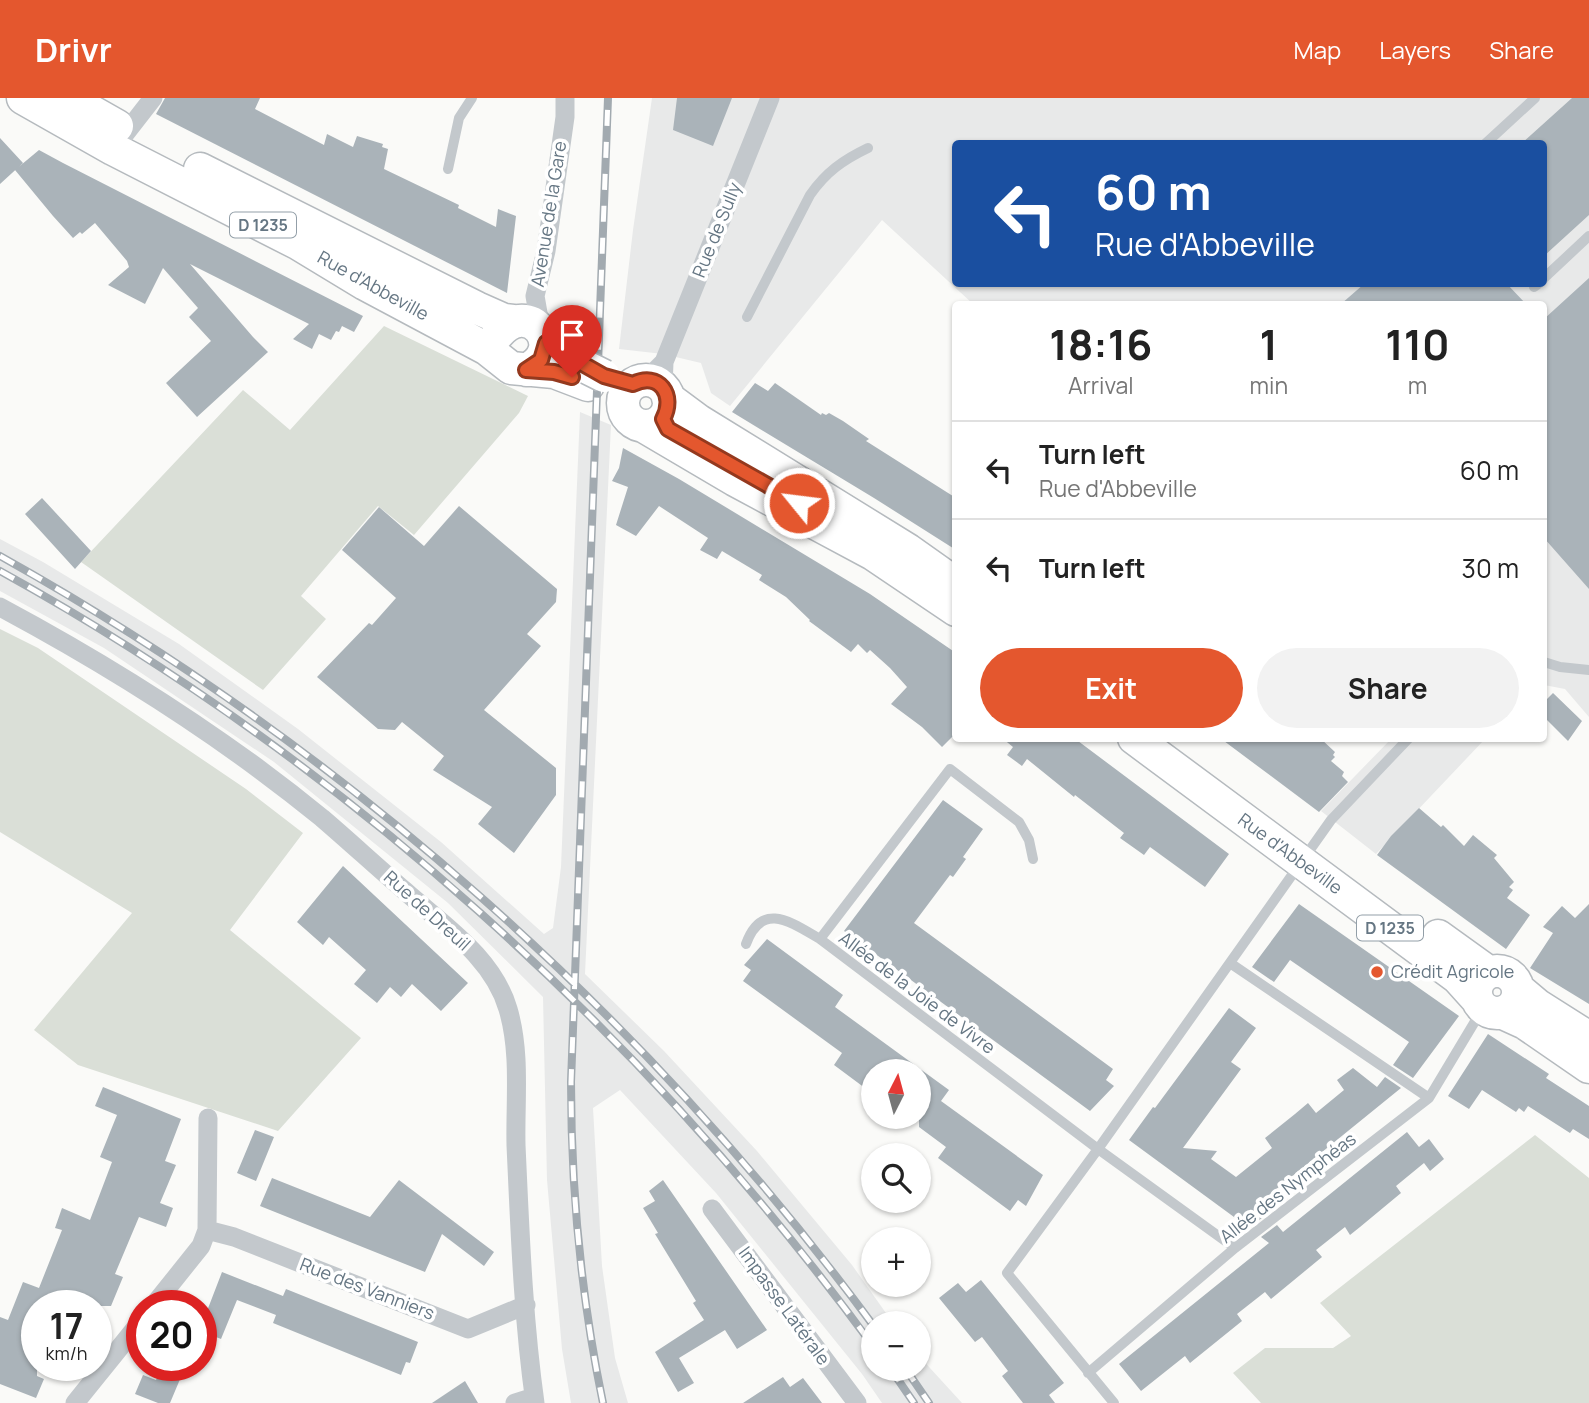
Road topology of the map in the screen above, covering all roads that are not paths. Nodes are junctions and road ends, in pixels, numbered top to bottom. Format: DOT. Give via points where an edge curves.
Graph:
graph roads {
  1 [pos="23,98"];
  2 [pos="153,98"];
  3 [pos="472,98"];
  4 [pos="565,98"];
  5 [pos="770,98"];
  6 [pos="1535,98"];
  7 [pos="62,101"];
  8 [pos="119,140"];
  9 [pos="1489,140"];
  10 [pos="868,148"];
  11 [pos="448,169"];
  12 [pos="182,172"];
  13 [pos="194,178"];
  14 [pos="1589,236"];
  15 [pos="1547,275"];
  16 [pos="747,317"];
  17 [pos="523,334"];
  18 [pos="632,391"];
  19 [pos="688,439"];
  20 [pos="748,474"];
  21 [pos="952,581"];
  22 [pos="952,593"];
  23 [pos="0,607"];
  24 [pos="952,607"];
  25 [pos="1547,663"];
  26 [pos="1589,670"];
  27 [pos="1146,742"];
  28 [pos="1176,742"];
  29 [pos="1405,742"];
  30 [pos="1303,848"];
  31 [pos="1033,859"];
  32 [pos="820,939"];
  33 [pos="746,944"];
  34 [pos="1230,963"];
  35 [pos="1495,995"];
  36 [pos="1586,1048"];
  37 [pos="1429,1098"];
  38 [pos="208,1118"];
  39 [pos="1098,1149"];
  40 [pos="712,1209"];
  41 [pos="207,1230"];
  42 [pos="1235,1248"];
  43 [pos="166,1290"];
  44 [pos="526,1305"];
  45 [pos="126,1340"];
  46 [pos="1088,1373"];
  47 [pos="534,1400"];
  48 [pos="75,1403"];
  49 [pos="514,1403"];
  50 [pos="857,1403"];
  51 [pos="1114,1403"];
  1 -- 8 [label="main road, Rue d'Abbeville / D 1235"];
  2 -- 8 [label="street"];
  3 -- 11 [label="lane" via="459,118"];
  4 -- 17 [label="street, Avenue de la Gare" via="546,251"];
  5 -- 18 [label="street, Rue de Sully"];
  6 -- 9 [label="lane"];
  7 -- 8 [label="main road, Rue d'Abbeville / D 1235"];
  8 -- 12 [label="lane"];
  8 -- 17 [label="main road, Rue d'Abbeville / D 1235" via="503,320"];
  10 -- 16 [label="lane" via="822,177"];
  13 -- 17 [label="lane"];
  14 -- 15 [label="lane"];
  17 -- 18 [label="main road, Rue d'Abbeville"];
  18 -- 19 [label="lane" via="668,429"];
  18 -- 21 [label="main road, Rue d'Abbeville" via="699,421"];
  18 -- 24 [label="main road, Rue d'Abbeville" via="735,481 873,554"];
  20 -- 22 [label="lane" via="882,547"];
  23 -- 44 [label="street, Rue de Dreuil" via="101,665 271,778 464,942 490,971 507,1005 515,1042"];
  25 -- 26 [label="lane"];
  27 -- 30 [label="main road, Rue d'Abbeville / D 1235"];
  28 -- 30 [label="main road, Rue d'Abbeville / D 1235"];
  29 -- 30 [label="lane"];
  30 -- 34 [label="lane"];
  30 -- 35 [label="main road, Rue d'Abbeville / D 1235" via="1458,978"];
  31 -- 32 [label="lane, Allée de la Joie de Vivre" via="1019,822 950,769"];
  32 -- 33 [label="lane" via="784,918 765,920 751,932"];
  32 -- 39 [label="lane, Allée de la Joie de Vivre"];
  34 -- 37 [label="lane"];
  34 -- 39 [label="lane"];
  35 -- 36 [label="main road, Rue d'Abbeville / D 1235" via="1525,1023"];
  35 -- 37 [label="lane, Allée des Nymphéas"];
  37 -- 42 [label="lane, Allée des Nymphéas"];
  38 -- 41 [label="street"];
  39 -- 42 [label="lane, Allée de la Joie de Vivre"];
  39 -- 46 [label="lane" via="1007,1273"];
  40 -- 50 [label="street, Impasse Latérale"];
  41 -- 43 [label="street" via="201,1246"];
  41 -- 44 [label="street, Rue des Vanniers" via="467,1329"];
  42 -- 46 [label="lane, Allée des Nymphéas"];
  44 -- 47 [label="street, Rue de Dreuil"];
  45 -- 48 [label="street"];
  46 -- 51 [label="lane"];
  47 -- 49 [label="street"];
}
